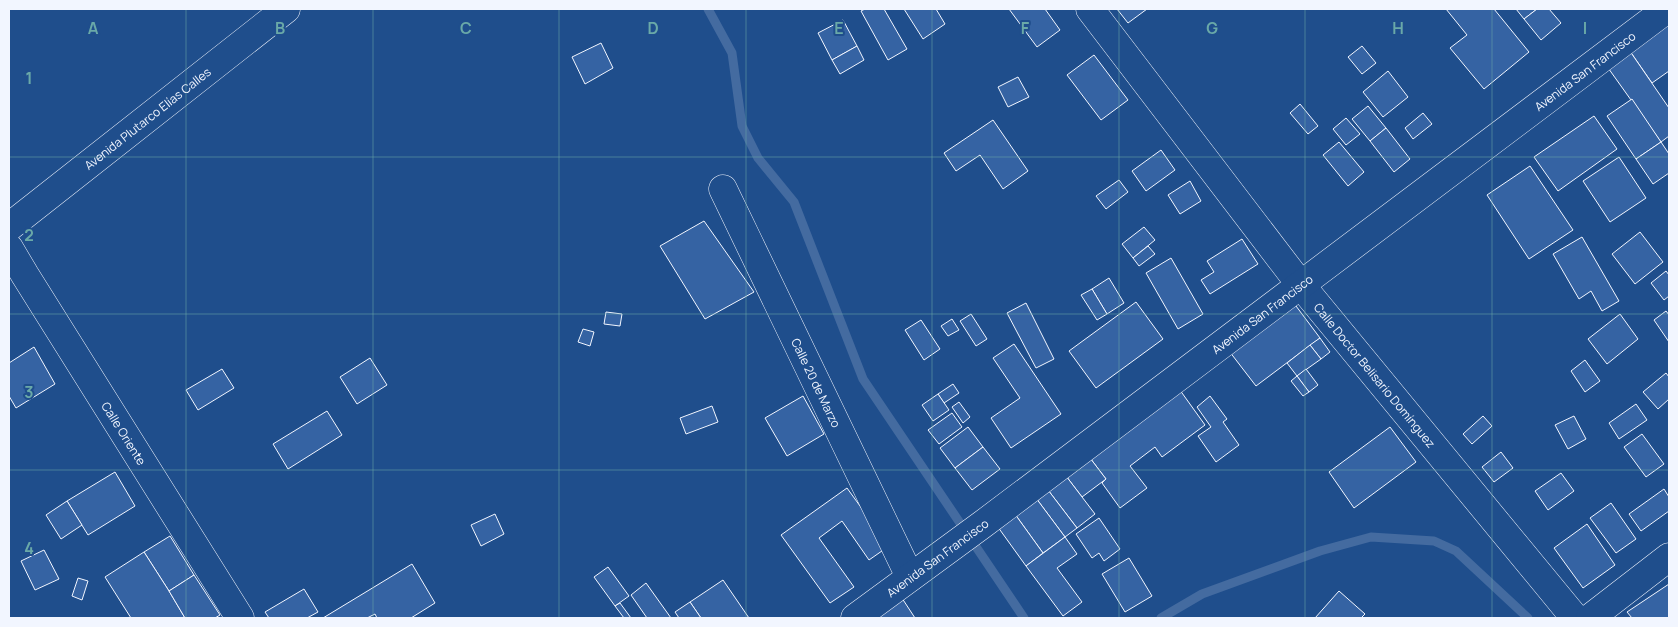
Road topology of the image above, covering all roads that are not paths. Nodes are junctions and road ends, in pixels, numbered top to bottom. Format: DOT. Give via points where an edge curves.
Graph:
graph roads {
  1 [pos="286,9"];
  2 [pos="1090,9"];
  3 [pos="1667,9"];
  4 [pos="723,189"];
  5 [pos="9,227"];
  6 [pos="9,248"];
  7 [pos="17,279"];
  8 [pos="1300,284"];
  9 [pos="1669,558"];
  10 [pos="910,577"];
  11 [pos="240,618"];
  12 [pos="855,618"];
  13 [pos="1575,618"];
  14 [pos="1590,618"];
  1 -- 5 [label="street, Avenida Plutarco Elías Calles"];
  2 -- 8 [label="street, Calle Doctor Belisario Domínguez"];
  3 -- 8 [label="street, Avenida San Francisco"];
  4 -- 10 [label="street, Calle 20 de Marzo"];
  6 -- 7 [label="street, Calle Oriente"];
  7 -- 11 [label="street, Calle Oriente"];
  8 -- 10 [label="street, Avenida San Francisco"];
  8 -- 13 [label="street, Calle Doctor Belisario Domínguez"];
  9 -- 14 [label="street"];
  10 -- 12 [label="street, Avenida San Francisco"];
}
